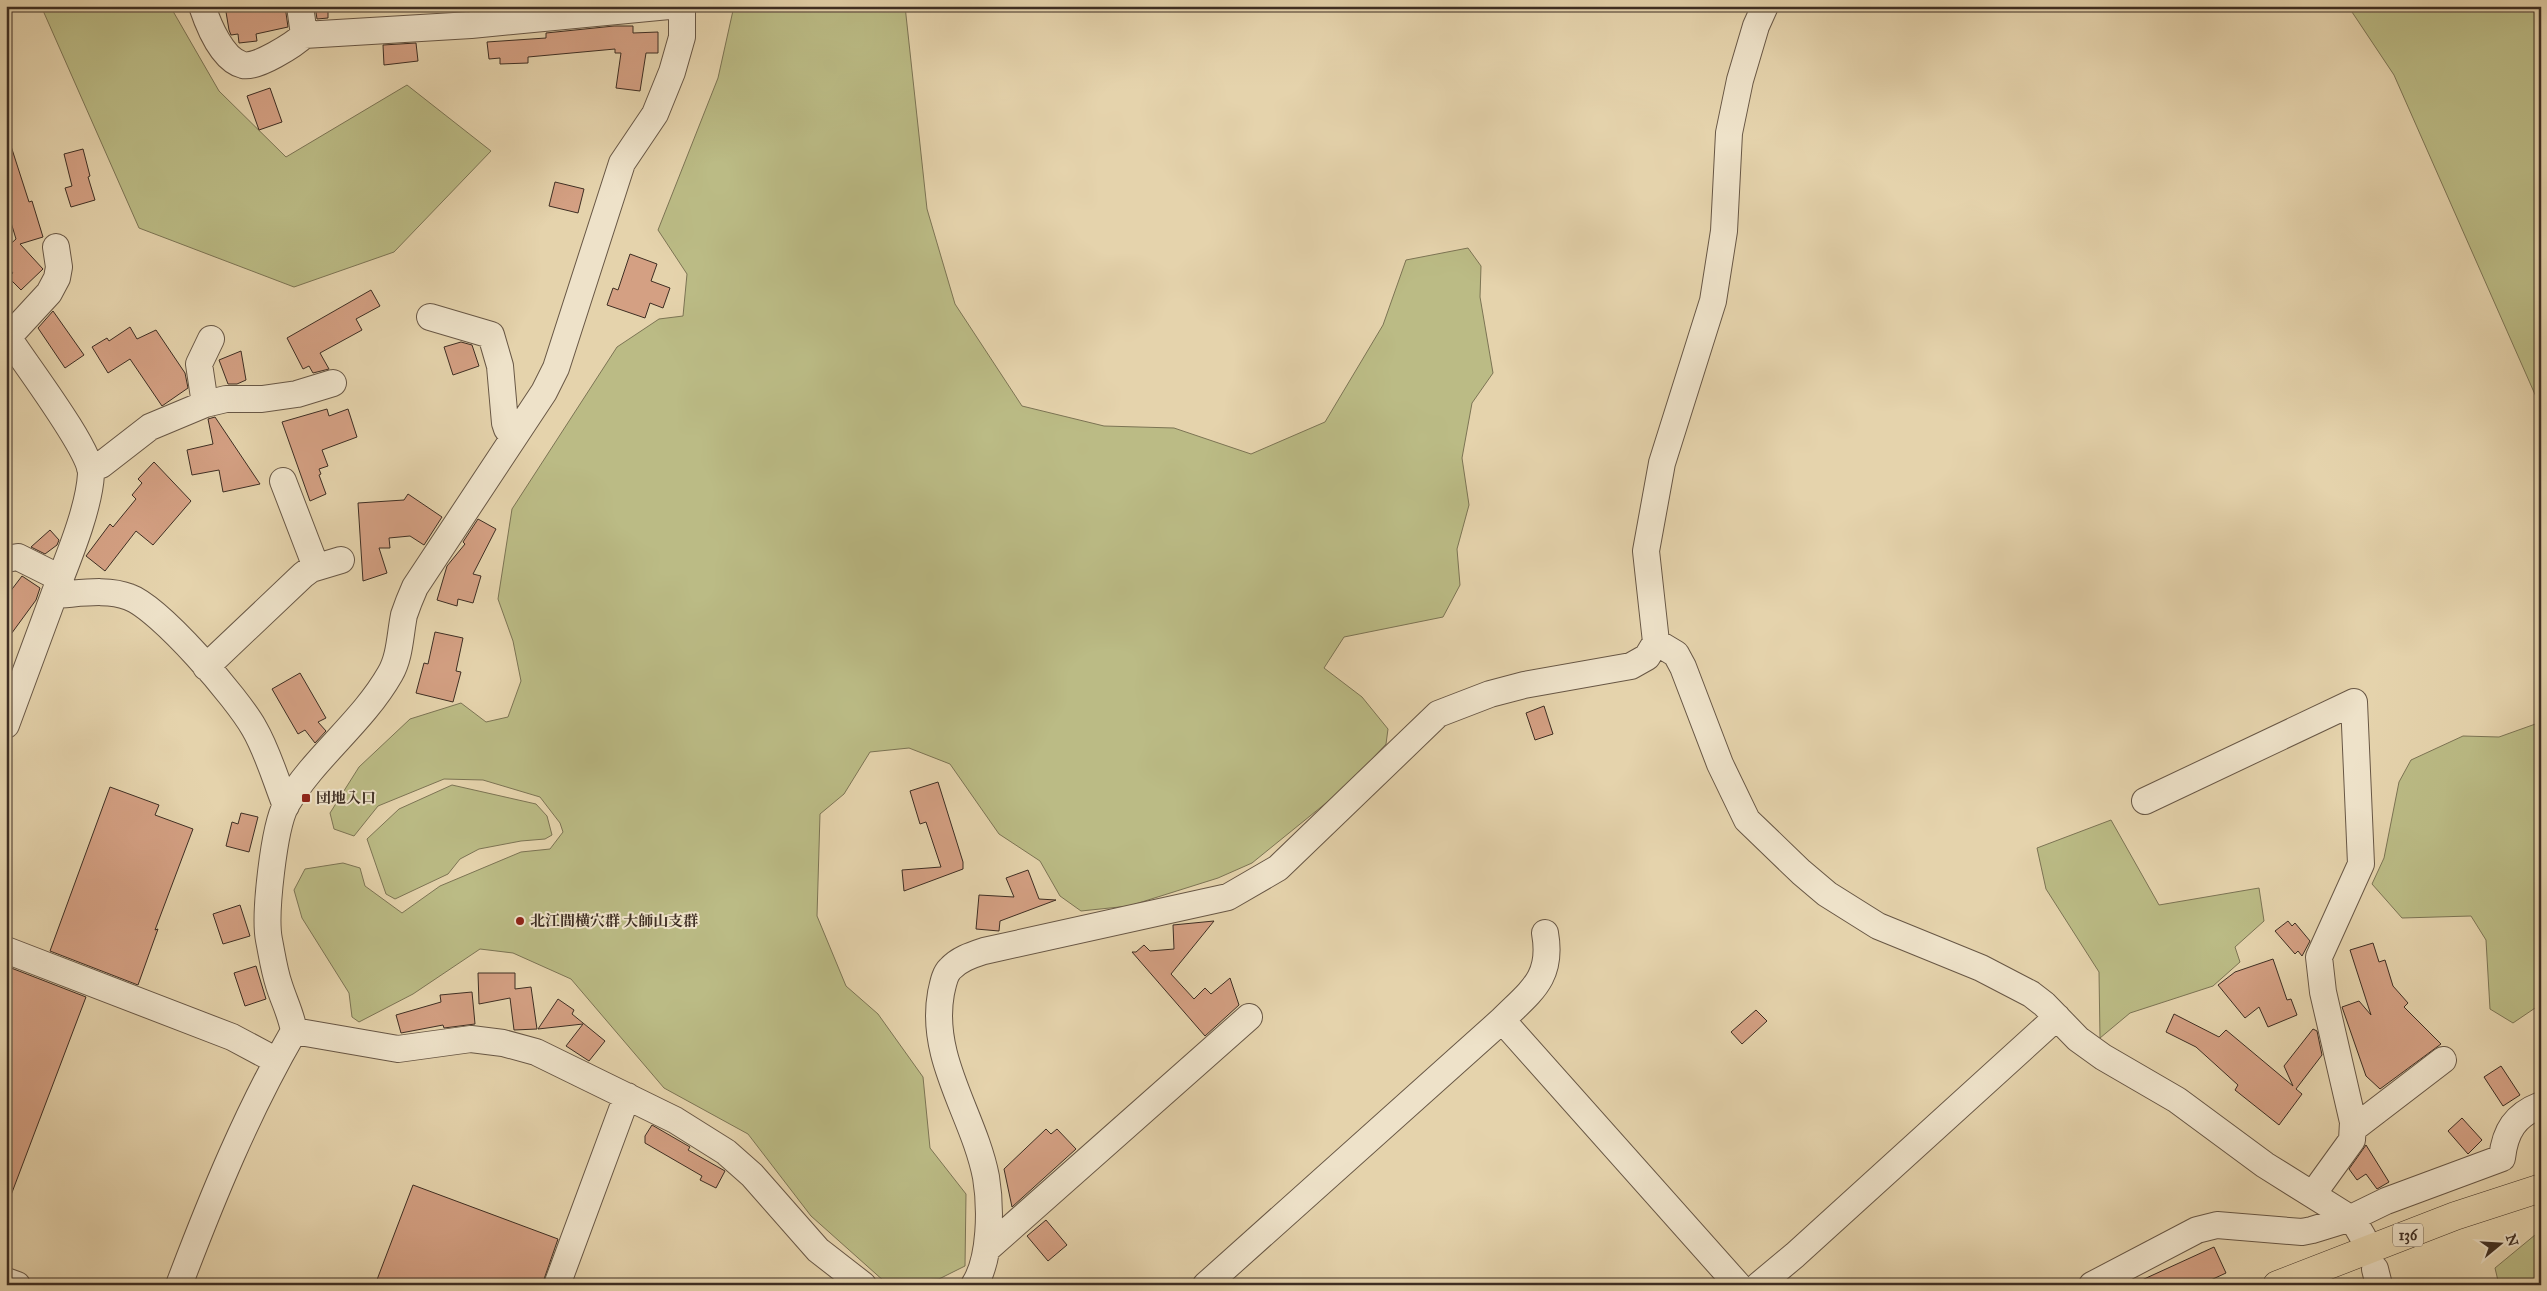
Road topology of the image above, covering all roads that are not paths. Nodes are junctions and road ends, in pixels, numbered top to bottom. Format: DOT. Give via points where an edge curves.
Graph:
graph roads {
  1 [pos="202,6"];
  2 [pos="300,6"];
  3 [pos="669,6"];
  4 [pos="682,6"];
  5 [pos="1765,6"];
  6 [pos="304,35"];
  7 [pos="56,247"];
  8 [pos="430,317"];
  9 [pos="211,339"];
  10 [pos="8,344"];
  11 [pos="332,382"];
  12 [pos="205,404"];
  13 [pos="514,437"];
  14 [pos="90,468"];
  15 [pos="283,481"];
  16 [pos="6,559"];
  17 [pos="57,586"];
  18 [pos="1656,642"];
  19 [pos="206,667"];
  20 [pos="6,725"];
  21 [pos="2146,801"];
  22 [pos="286,806"];
  23 [pos="1545,933"];
  24 [pos="6,950"];
  25 [pos="1249,1017"];
  26 [pos="2056,1017"];
  27 [pos="1502,1020"];
  28 [pos="294,1032"];
  29 [pos="2443,1060"];
  30 [pos="276,1061"];
  31 [pos="627,1096"];
  32 [pos="2541,1105"];
  33 [pos="2352,1129"];
  34 [pos="2541,1188"];
  35 [pos="2313,1194"];
  36 [pos="2541,1199"];
  37 [pos="2357,1228"];
  38 [pos="987,1249"];
  39 [pos="6,1280"];
  40 [pos="18,1285"];
  41 [pos="179,1285"];
  42 [pos="557,1285"];
  43 [pos="863,1285"];
  44 [pos="974,1285"];
  45 [pos="1206,1285"];
  46 [pos="1738,1285"];
  47 [pos="1758,1285"];
  48 [pos="2092,1285"];
  49 [pos="2277,1285"];
  50 [pos="2314,1285"];
  1 -- 6 [label="street" via="210,31 230,56 242,65 250,65 293,46"];
  2 -- 6 [label="street"];
  3 -- 6 [label="street" via="471,25"];
  4 -- 13 [label="street" via="682,37 672,72 655,114 622,163 556,368"];
  5 -- 18 [label="street" via="1740,80 1729,133 1724,231 1713,301 1662,464 1646,551"];
  7 -- 10 [label="street" via="60,267 57,278 49,293 13,332"];
  8 -- 13 [label="street" via="491,335 500,366 505,423"];
  9 -- 12 [label="street" via="199,364"];
  10 -- 14 [label="street" via="72,434"];
  11 -- 12 [label="street" via="297,394 262,399 226,399"];
  12 -- 14 [label="street" via="150,427 101,465"];
  13 -- 22 [label="street" via="415,587 405,613 391,673 365,711"];
  14 -- 17 [label="street" via="79,525"];
  15 -- 19 [label="street" via="329,564 303,575"];
  16 -- 17 [label="street" via="18,557"];
  17 -- 19 [label="street" via="129,596 144,604"];
  17 -- 20 [label="street"];
  18 -- 26 [label="street" via="1676,654 1720,764 1747,820 1794,866 1827,894 1878,926 1981,968 2031,994"];
  18 -- 38 [label="street" via="1647,658 1631,666 1524,685 1438,714 1278,868 1228,897 984,951 966,957 950,969 943,982 938,1009 941,1042 986,1178"];
  19 -- 22 [label="street" via="243,709 256,730"];
  21 -- 33 [label="street" via="2354,702 2360,864 2319,956 2323,992"];
  22 -- 28 [label="street" via="276,834 268,937"];
  23 -- 27 [label="street" via="1548,946 1546,968 1540,982"];
  24 -- 30 [label="street" via="232,1037"];
  25 -- 38 [label="street"];
  26 -- 35 [label="street" via="2102,1057 2177,1100 2265,1165"];
  26 -- 47 [label="street"];
  27 -- 45 [label="street"];
  27 -- 46 [label="street"];
  28 -- 30 [label="street"];
  28 -- 31 [label="street" via="398,1049 471,1039 503,1043 536,1052"];
  29 -- 33 [label="street"];
  30 -- 41 [label="street" via="217,1187"];
  31 -- 42 [label="street"];
  31 -- 43 [label="street" via="675,1120 726,1152 752,1175 818,1250"];
  32 -- 37 [label="street" via="2526,1111 2513,1122 2503,1144 2502,1158 2394,1198"];
  33 -- 35 [label="street" via="2352,1140"];
  34 -- 49 [label="highway, 136" via="2455,1216"];
  35 -- 37 [label="street"];
  36 -- 50 [label="highway, 136" via="2344,1270"];
  37 -- 48 [label="street" via="2302,1232 2217,1225 2204,1228"];
  38 -- 44 [label="street" via="981,1274"];
  39 -- 40 [label="street"];
}
